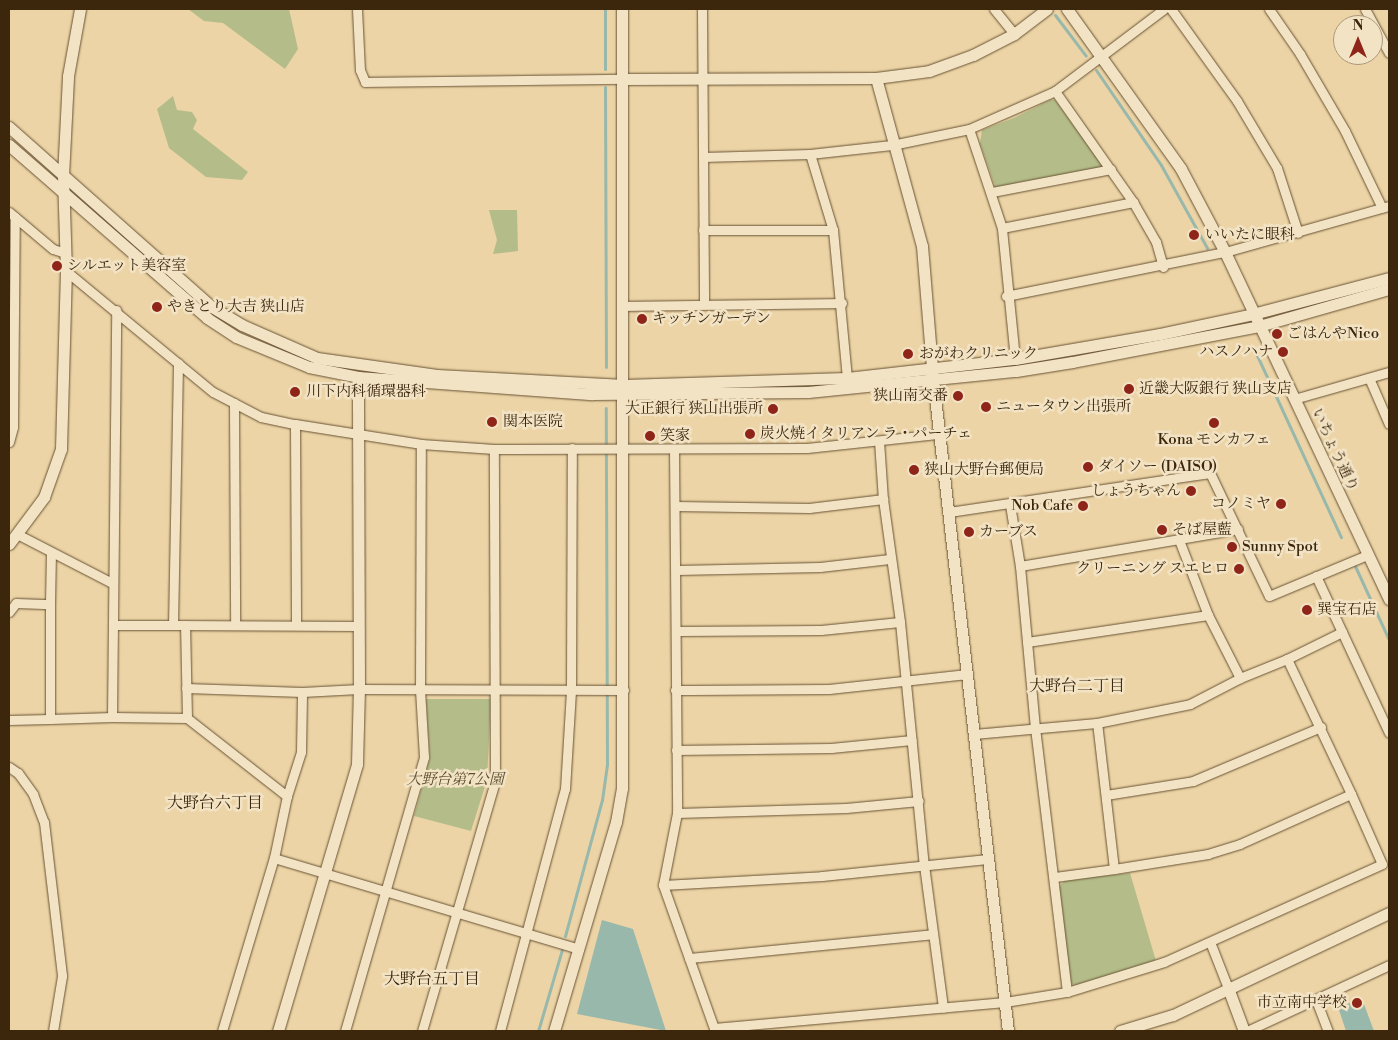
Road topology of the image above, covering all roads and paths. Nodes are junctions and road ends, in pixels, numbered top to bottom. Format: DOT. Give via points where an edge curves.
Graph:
graph roads {
  1 [pos="80,9"];
  2 [pos="357,9"];
  3 [pos="622,9"];
  4 [pos="702,9"];
  5 [pos="994,9"];
  6 [pos="1047,9"];
  7 [pos="1067,9"];
  8 [pos="1164,9"];
  9 [pos="1171,9"];
  10 [pos="1269,9"];
  11 [pos="1365,9"];
  12 [pos="1014,34"];
  13 [pos="1389,53"];
  14 [pos="1101,54"];
  15 [pos="702,78"];
  16 [pos="876,78"];
  17 [pos="622,79"];
  18 [pos="1055,91"];
  19 [pos="9,127"];
  20 [pos="970,129"];
  21 [pos="9,145"];
  22 [pos="892,145"];
  23 [pos="810,154"];
  24 [pos="703,157"];
  25 [pos="1111,168"];
  26 [pos="63,176"];
  27 [pos="992,192"];
  28 [pos="64,195"];
  29 [pos="1132,202"];
  30 [pos="1385,207"];
  31 [pos="12,214"];
  32 [pos="1002,228"];
  33 [pos="703,230"];
  34 [pos="833,230"];
  35 [pos="1298,233"];
  36 [pos="1226,252"];
  37 [pos="65,253"];
  38 [pos="1163,267"];
  39 [pos="66,270"];
  40 [pos="1389,278"];
  41 [pos="1389,289"];
  42 [pos="1006,296"];
  43 [pos="842,303"];
  44 [pos="704,304"];
  45 [pos="624,306"];
  46 [pos="116,310"];
  47 [pos="1253,314"];
  48 [pos="1258,326"];
  49 [pos="11,338"];
  50 [pos="1015,359"];
  51 [pos="178,363"];
  52 [pos="1389,372"];
  53 [pos="933,374"];
  54 [pos="358,377"];
  55 [pos="847,378"];
  56 [pos="1369,378"];
  57 [pos="624,390"];
  58 [pos="1294,399"];
  59 [pos="234,403"];
  60 [pos="296,424"];
  61 [pos="1389,424"];
  62 [pos="356,432"];
  63 [pos="939,434"];
  64 [pos="879,441"];
  65 [pos="9,442"];
  66 [pos="421,444"];
  67 [pos="623,447"];
  68 [pos="572,448"];
  69 [pos="494,449"];
  70 [pos="674,449"];
  71 [pos="883,499"];
  72 [pos="1010,504"];
  73 [pos="675,506"];
  74 [pos="949,512"];
  75 [pos="1238,529"];
  76 [pos="17,534"];
  77 [pos="1179,540"];
  78 [pos="9,544"];
  79 [pos="51,553"];
  80 [pos="1367,555"];
  81 [pos="890,559"];
  82 [pos="1020,566"];
  83 [pos="677,570"];
  84 [pos="1316,576"];
  85 [pos="112,583"];
  86 [pos="1389,599"];
  87 [pos="50,604"];
  88 [pos="9,612"];
  89 [pos="1208,614"];
  90 [pos="900,622"];
  91 [pos="235,624"];
  92 [pos="296,624"];
  93 [pos="114,625"];
  94 [pos="173,625"];
  95 [pos="185,625"];
  96 [pos="358,626"];
  97 [pos="677,631"];
  98 [pos="1342,632"];
  99 [pos="1028,642"];
  100 [pos="1287,659"];
  101 [pos="967,674"];
  102 [pos="1240,678"];
  103 [pos="906,680"];
  104 [pos="186,688"];
  105 [pos="360,689"];
  106 [pos="420,690"];
  107 [pos="624,690"];
  108 [pos="675,690"];
  109 [pos="497,691"];
  110 [pos="571,691"];
  111 [pos="302,692"];
  112 [pos="112,716"];
  113 [pos="187,718"];
  114 [pos="50,719"];
  115 [pos="9,720"];
  116 [pos="1097,722"];
  117 [pos="1321,727"];
  118 [pos="1035,728"];
  119 [pos="1389,733"];
  120 [pos="974,734"];
  121 [pos="912,740"];
  122 [pos="676,750"];
  123 [pos="9,767"];
  124 [pos="1351,794"];
  125 [pos="1106,795"];
  126 [pos="287,796"];
  127 [pos="919,801"];
  128 [pos="677,812"];
  129 [pos="274,858"];
  130 [pos="987,859"];
  131 [pos="1385,862"];
  132 [pos="924,865"];
  133 [pos="1114,869"];
  134 [pos="324,874"];
  135 [pos="1055,877"];
  136 [pos="663,885"];
  137 [pos="388,890"];
  138 [pos="456,912"];
  139 [pos="1389,913"];
  140 [pos="528,933"];
  141 [pos="933,934"];
  142 [pos="1210,942"];
  143 [pos="579,949"];
  144 [pos="689,958"];
  145 [pos="1389,965"];
  146 [pos="1228,988"];
  147 [pos="1067,992"];
  148 [pos="1316,1000"];
  149 [pos="1005,1002"];
  150 [pos="943,1008"];
  151 [pos="714,1030"];
  152 [pos="53,1031"];
  153 [pos="222,1031"];
  154 [pos="278,1031"];
  155 [pos="345,1031"];
  156 [pos="422,1031"];
  157 [pos="500,1031"];
  158 [pos="554,1031"];
  159 [pos="1008,1031"];
  160 [pos="1120,1031"];
  161 [pos="1246,1031"];
  162 [pos="1328,1031"];
  1 -- 26 [label="street" via="68,76"];
  2 -- 17 [label="street" via="360,70 365,82"];
  3 -- 17 [label="street"];
  4 -- 15 [label="street"];
  5 -- 12 [label="street"];
  6 -- 12 [label="street"];
  7 -- 14 [label="street, いちょう通り"];
  8 -- 14 [label="street"];
  9 -- 35 [label="street" via="1237,100 1277,168"];
  10 -- 30 [label="street" via="1300,54"];
  11 -- 13 [label="street"];
  12 -- 16 [label="street" via="973,55 929,71"];
  14 -- 18 [label="street"];
  14 -- 36 [label="street, いちょう通り" via="1181,169"];
  15 -- 16 [label="street"];
  15 -- 17 [label="street"];
  15 -- 24 [label="street"];
  16 -- 22 [label="street"];
  17 -- 45 [label="street"];
  18 -- 20 [label="street"];
  18 -- 25 [label="street"];
  19 -- 26 [label="street"];
  20 -- 22 [label="street"];
  20 -- 27 [label="street"];
  21 -- 28 [label="street"];
  22 -- 23 [label="street"];
  22 -- 53 [label="street" via="915,211 922,246"];
  23 -- 24 [label="street"];
  23 -- 34 [label="street"];
  24 -- 33 [label="street"];
  25 -- 27 [label="street"];
  25 -- 29 [label="street"];
  26 -- 28 [label="street"];
  26 -- 57 [label="street" via="212,307 272,341 357,366"];
  27 -- 32 [label="street"];
  28 -- 37 [label="street"];
  28 -- 54 [label="street" via="207,318 236,337 309,367"];
  29 -- 32 [label="street"];
  29 -- 38 [label="street" via="1156,242"];
  30 -- 35 [label="street"];
  31 -- 37 [label="street" via="53,249"];
  31 -- 49 [label="street"];
  32 -- 42 [label="street"];
  33 -- 34 [label="street"];
  33 -- 44 [label="street"];
  34 -- 43 [label="street"];
  35 -- 36 [label="street"];
  36 -- 38 [label="street"];
  36 -- 47 [label="street, いちょう通り"];
  37 -- 39 [label="street"];
  38 -- 42 [label="street"];
  39 -- 46 [label="street"];
  39 -- 76 [label="street" via="61,449 44,497"];
  40 -- 47 [label="street"];
  41 -- 48 [label="street"];
  42 -- 50 [label="street"];
  43 -- 44 [label="street"];
  43 -- 55 [label="street"];
  44 -- 45 [label="street"];
  45 -- 57 [label="street"];
  46 -- 51 [label="street"];
  46 -- 85 [label="street"];
  47 -- 48 [label="street, いちょう通り"];
  47 -- 50 [label="street"];
  48 -- 53 [label="street" via="1072,362"];
  48 -- 58 [label="street, いちょう通り"];
  49 -- 65 [label="street" via="12,427"];
  50 -- 53 [label="street"];
  51 -- 59 [label="street" via="213,392"];
  51 -- 94 [label="street"];
  52 -- 56 [label="street"];
  53 -- 55 [label="street"];
  53 -- 57 [label="street" via="808,392"];
  53 -- 63 [label="street"];
  54 -- 57 [label="street" via="486,388"];
  54 -- 62 [label="street"];
  55 -- 57 [label="street"];
  56 -- 58 [label="street"];
  56 -- 61 [label="street"];
  57 -- 67 [label="street"];
  58 -- 80 [label="street, いちょう通り"];
  59 -- 60 [label="street" via="261,417"];
  59 -- 91 [label="street"];
  60 -- 62 [label="street"];
  60 -- 92 [label="street"];
  62 -- 66 [label="street"];
  62 -- 96 [label="street"];
  63 -- 64 [label="street"];
  63 -- 74 [label="street"];
  64 -- 70 [label="street" via="807,448"];
  64 -- 71 [label="street"];
  66 -- 69 [label="street"];
  66 -- 106 [label="street"];
  67 -- 68 [label="street"];
  67 -- 70 [label="street"];
  67 -- 107 [label="street"];
  68 -- 69 [label="street"];
  68 -- 110 [label="street"];
  69 -- 109 [label="street"];
  70 -- 73 [label="street"];
  71 -- 73 [label="street" via="809,508"];
  71 -- 81 [label="street"];
  72 -- 74 [label="street"];
  72 -- 75 [label="street" via="1210,473"];
  72 -- 82 [label="street"];
  73 -- 83 [label="street"];
  74 -- 101 [label="street"];
  75 -- 77 [label="street"];
  75 -- 84 [label="street" via="1269,596"];
  76 -- 78 [label="street"];
  76 -- 79 [label="street"];
  77 -- 82 [label="street"];
  77 -- 89 [label="street"];
  79 -- 85 [label="street"];
  79 -- 87 [label="street"];
  80 -- 84 [label="street"];
  80 -- 86 [label="street, いちょう通り"];
  81 -- 83 [label="street" via="820,568"];
  81 -- 90 [label="street"];
  82 -- 99 [label="street"];
  83 -- 97 [label="street"];
  84 -- 98 [label="street"];
  85 -- 93 [label="street"];
  87 -- 88 [label="street" via="16,603"];
  87 -- 114 [label="street"];
  89 -- 99 [label="street"];
  89 -- 102 [label="street"];
  90 -- 97 [label="street" via="821,630"];
  90 -- 103 [label="street"];
  91 -- 92 [label="street"];
  91 -- 95 [label="street"];
  92 -- 96 [label="street"];
  93 -- 94 [label="street"];
  93 -- 112 [label="street"];
  94 -- 95 [label="street"];
  95 -- 104 [label="street"];
  96 -- 105 [label="street"];
  97 -- 108 [label="street"];
  98 -- 100 [label="street"];
  98 -- 119 [label="street"];
  99 -- 118 [label="street"];
  100 -- 102 [label="street"];
  100 -- 117 [label="street"];
  101 -- 103 [label="street"];
  101 -- 120 [label="street"];
  102 -- 116 [label="street" via="1190,704"];
  103 -- 108 [label="street" via="829,689"];
  103 -- 121 [label="street"];
  104 -- 111 [label="street"];
  104 -- 113 [label="street"];
  105 -- 106 [label="street"];
  105 -- 111 [label="street"];
  105 -- 134 [label="street" via="357,764"];
  106 -- 109 [label="street"];
  106 -- 137 [label="street" via="424,758"];
  107 -- 110 [label="street"];
  107 -- 143 [label="street" via="622,788 616,822"];
  108 -- 122 [label="street"];
  109 -- 110 [label="street"];
  109 -- 138 [label="street" via="495,781"];
  110 -- 140 [label="street" via="565,789"];
  111 -- 126 [label="street" via="301,752"];
  112 -- 113 [label="street"];
  112 -- 114 [label="street"];
  113 -- 126 [label="street"];
  114 -- 115 [label="street"];
  116 -- 118 [label="street"];
  116 -- 125 [label="street"];
  117 -- 124 [label="street"];
  117 -- 125 [label="street" via="1193,781"];
  118 -- 120 [label="street"];
  118 -- 135 [label="street"];
  120 -- 130 [label="street"];
  121 -- 122 [label="street" via="831,748"];
  121 -- 127 [label="street"];
  122 -- 128 [label="street"];
  123 -- 152 [label="street" via="33,794 44,822 62,976"];
  124 -- 131 [label="street"];
  124 -- 133 [label="street" via="1240,844 1208,854"];
  125 -- 133 [label="street"];
  126 -- 129 [label="street"];
  127 -- 128 [label="street" via="846,808"];
  127 -- 132 [label="street"];
  128 -- 136 [label="street"];
  129 -- 134 [label="street"];
  129 -- 153 [label="street"];
  130 -- 132 [label="street"];
  130 -- 149 [label="street"];
  131 -- 142 [label="street"];
  132 -- 136 [label="street" via="803,878"];
  132 -- 141 [label="street"];
  133 -- 135 [label="street"];
  134 -- 137 [label="street"];
  134 -- 154 [label="street"];
  135 -- 147 [label="street"];
  136 -- 144 [label="street"];
  137 -- 138 [label="street"];
  137 -- 155 [label="street"];
  138 -- 140 [label="street"];
  138 -- 156 [label="street"];
  139 -- 146 [label="street"];
  140 -- 143 [label="street"];
  140 -- 157 [label="street"];
  141 -- 144 [label="street"];
  141 -- 150 [label="street"];
  142 -- 146 [label="street"];
  142 -- 147 [label="street" via="1118,979"];
  143 -- 158 [label="street"];
  144 -- 151 [label="street"];
  145 -- 148 [label="street"];
  146 -- 160 [label="street" via="1174,1015"];
  146 -- 161 [label="street"];
  147 -- 149 [label="street"];
  148 -- 161 [label="street"];
  148 -- 162 [label="street"];
  149 -- 150 [label="street"];
  149 -- 159 [label="street"];
  150 -- 151 [label="street"];
}
